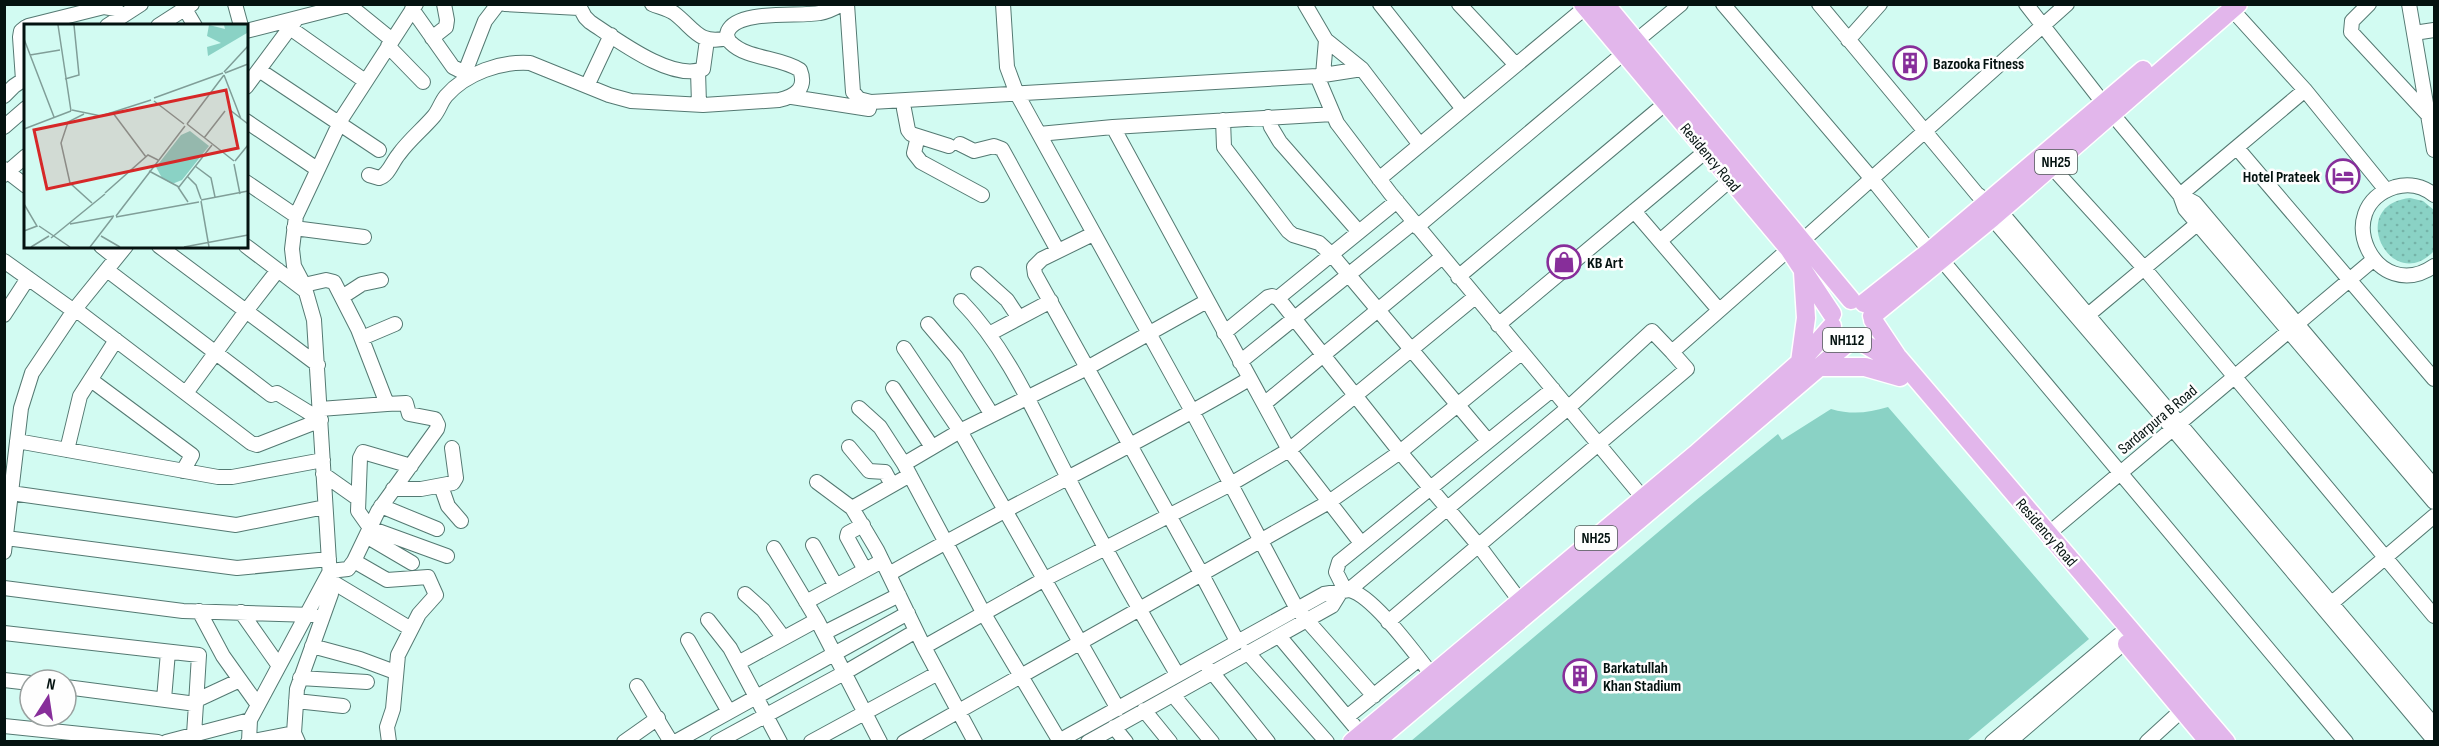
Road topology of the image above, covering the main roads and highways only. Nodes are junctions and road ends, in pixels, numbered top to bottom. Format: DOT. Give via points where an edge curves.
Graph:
graph roads {
  1 [pos="1584,6"];
  2 [pos="1611,6"];
  3 [pos="2230,6"];
  4 [pos="1630,47"];
  5 [pos="2108,109"];
  6 [pos="1988,206"];
  7 [pos="1796,245"];
  8 [pos="1803,269"];
  9 [pos="1865,310"];
  10 [pos="1832,320"];
  11 [pos="1854,340"];
  12 [pos="1808,365"];
  13 [pos="1902,378"];
  14 [pos="1524,607"];
  15 [pos="1363,739"];
  16 [pos="2209,741"];
  17 [pos="2226,741"];
  1 -- 4 [label="main road, Residency Road"];
  2 -- 4 [label="main road, Residency Road"];
  3 -- 5 [label="main road, NH25"];
  4 -- 7 [label="main road, Residency Road"];
  4 -- 7 [label="main road, Residency Road" via="1666,103 1730,180"];
  5 -- 6 [label="main road, NH25"];
  5 -- 6 [label="main road, NH25" via="2051,166"];
  6 -- 9 [label="main road, NH25" via="1936,255"];
  7 -- 8 [label="main road, Residency Road"];
  7 -- 9 [label="main road, Residency Road"];
  8 -- 10 [label="main road, Residency Road"];
  8 -- 12 [label="main road"];
  9 -- 10 [label="main road, NH112" via="1840,304"];
  9 -- 11 [label="main road, NH112" via="1867,334"];
  9 -- 17 [label="main road, Residency Road" via="1897,356"];
  10 -- 11 [label="main road, NH112" via="1839,336"];
  10 -- 12 [label="main road, NH25"];
  11 -- 12 [label="main road, NH25"];
  11 -- 13 [label="main road, Residency Road" via="1878,352"];
  12 -- 13 [label="main road" via="1865,367"];
  12 -- 14 [label="main road, NH25" via="1643,498"];
  12 -- 14 [label="main road, NH25" via="1704,465"];
  13 -- 16 [label="main road, Residency Road"];
  14 -- 15 [label="main road, NH25"];
  14 -- 15 [label="main road, NH25" via="1432,675"];
}
